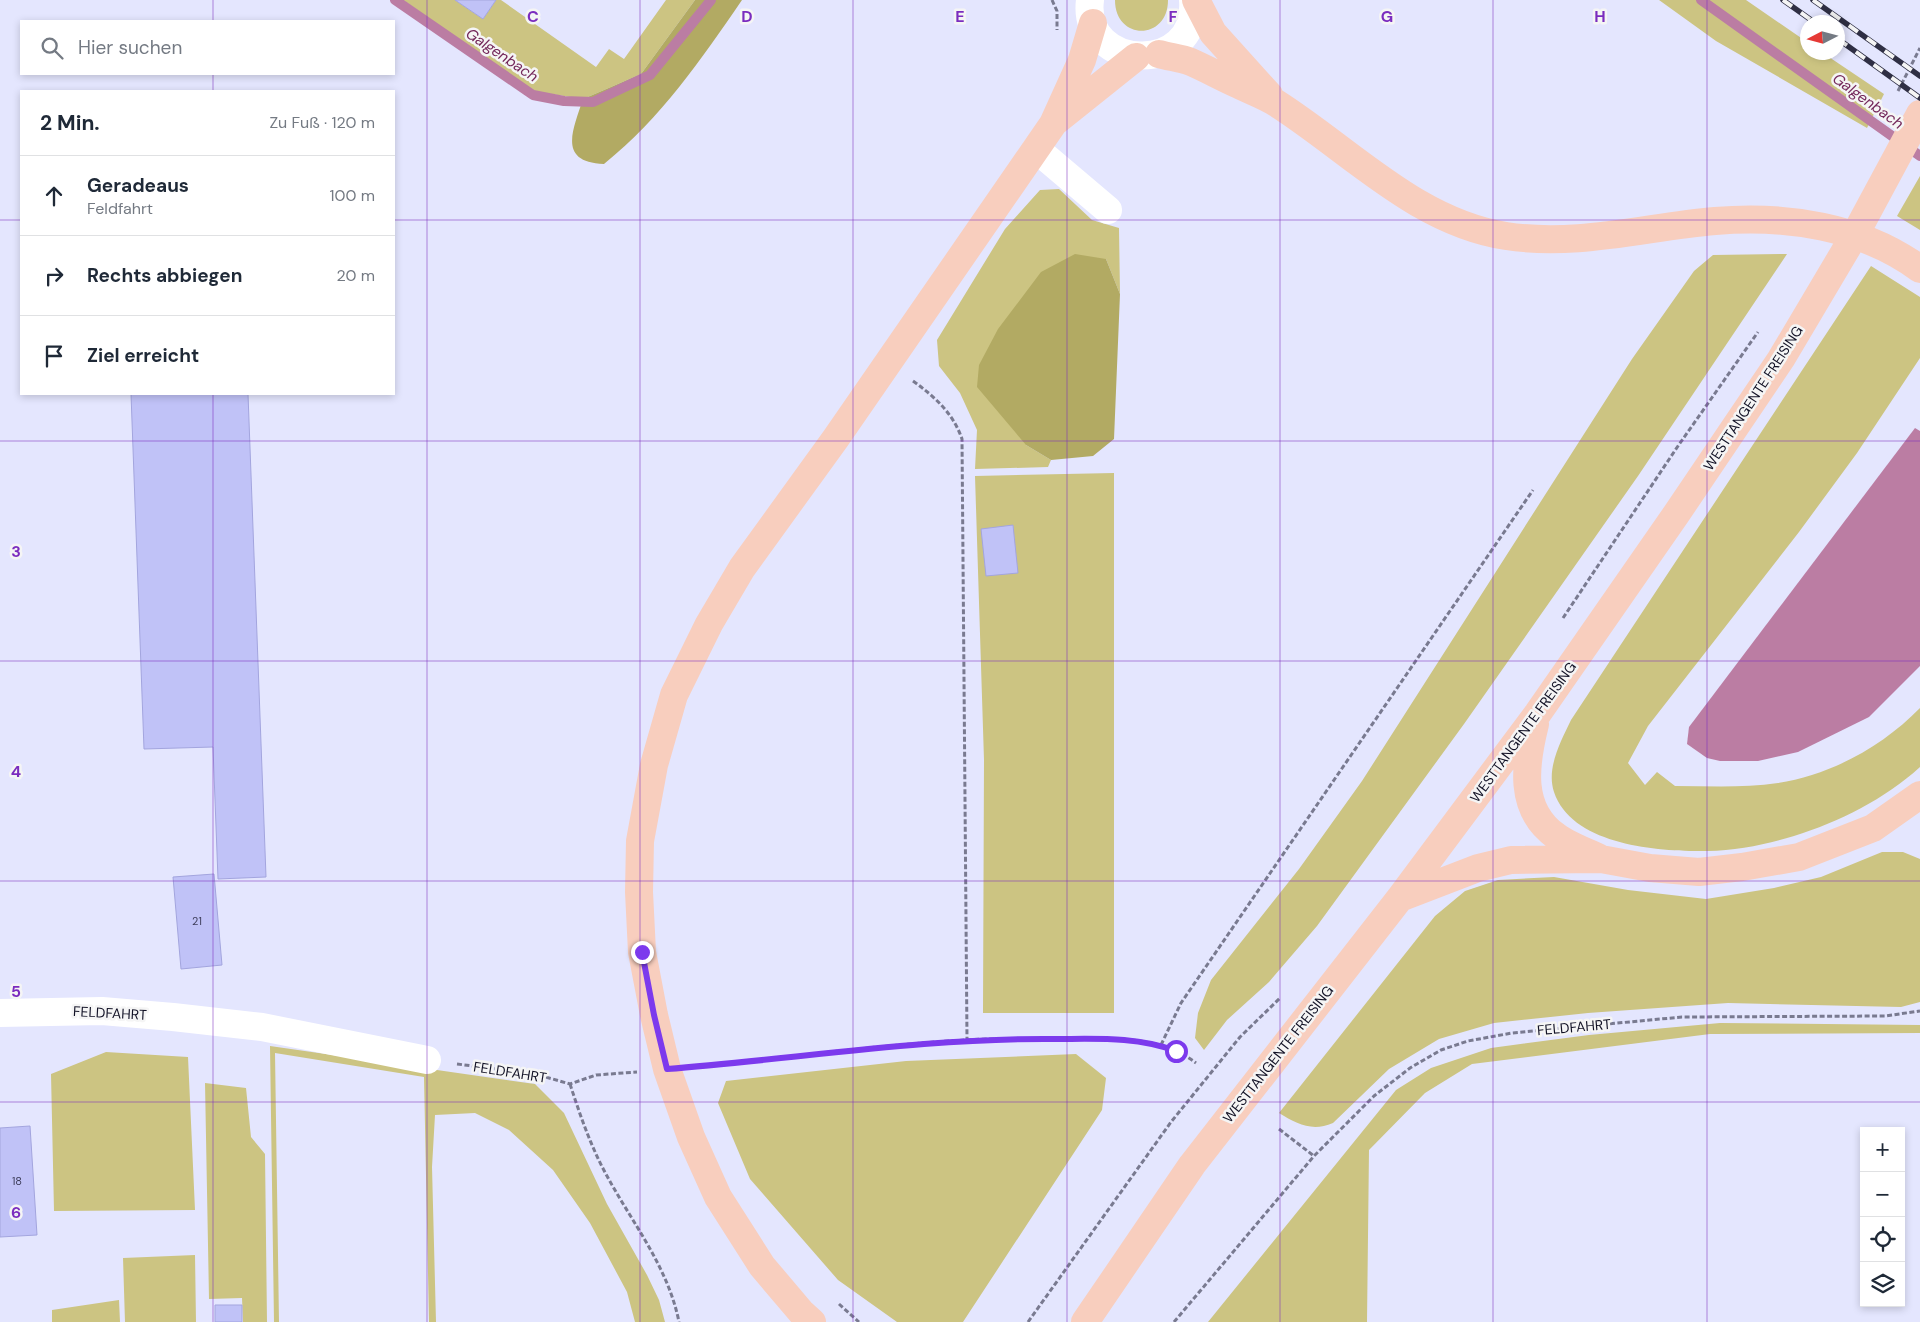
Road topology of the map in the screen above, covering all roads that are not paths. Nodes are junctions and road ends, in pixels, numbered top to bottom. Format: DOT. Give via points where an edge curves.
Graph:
graph roads {
  1 [pos="1195,0"];
  2 [pos="1090,6"];
  3 [pos="1147,56"];
  4 [pos="1275,102"];
  5 [pos="1920,114"];
  6 [pos="1053,124"];
  7 [pos="1036,149"];
  8 [pos="1108,210"];
  9 [pos="1920,269"];
  10 [pos="1538,713"];
  11 [pos="1919,800"];
  12 [pos="1601,859"];
  13 [pos="1400,898"];
  14 [pos="0,1013"];
  15 [pos="427,1060"];
  16 [pos="812,1322"];
  17 [pos="1085,1322"];
  1 -- 3 [label="street" via="1191,24 1183,37 1172,47"];
  1 -- 4 [label="main road" via="1213,33"];
  2 -- 3 [label="street" via="1099,35 1109,46 1121,53"];
  2 -- 6 [label="main road" via="1082,60"];
  3 -- 4 [label="main road" via="1189,61"];
  3 -- 6 [label="main road"];
  4 -- 9 [label="main road" via="1383,180 1446,217 1475,228 1512,237 1560,239 1594,238 1714,221 1808,223 1883,248"];
  5 -- 10 [label="main road, WESTTANGENTE FREISING" via="1857,231 1781,359"];
  6 -- 7 [label="main road"];
  7 -- 8 [label="street"];
  7 -- 16 [label="main road" via="742,568 709,624 674,695 654,765 640,841 639,892 642,952 667,1069 691,1137 718,1197 762,1266"];
  10 -- 12 [label="main road" via="1527,757 1528,796 1534,811 1557,837"];
  10 -- 13 [label="main road, WESTTANGENTE FREISING"];
  11 -- 12 [label="main road" via="1873,828 1799,857 1699,872"];
  12 -- 13 [label="main road" via="1510,860 1478,868"];
  13 -- 17 [label="main road, WESTTANGENTE FREISING" via="1192,1166"];
  14 -- 15 [label="street, FELDFAHRT" via="102,1011 173,1017 262,1027"];
}
